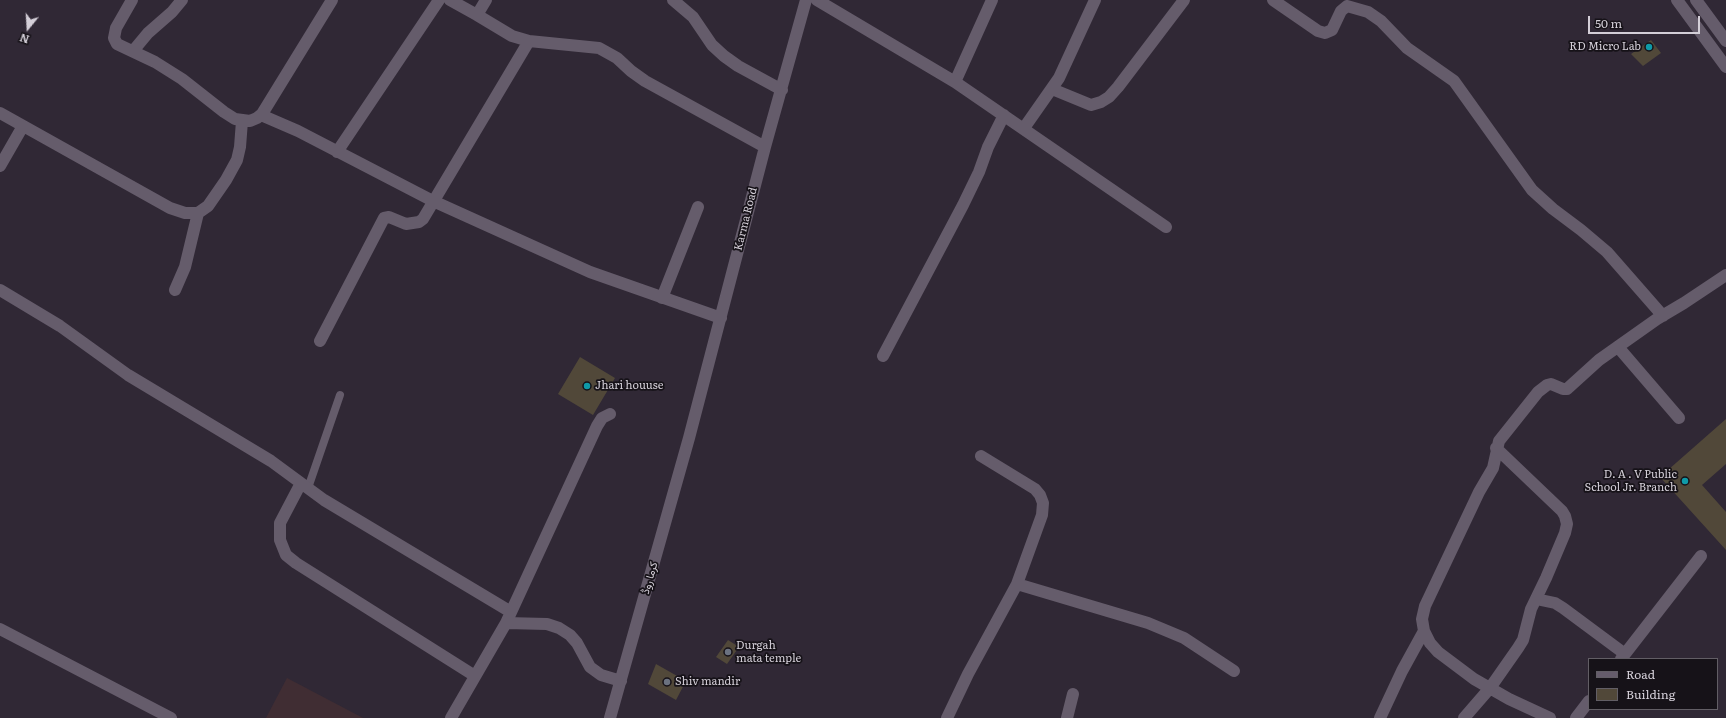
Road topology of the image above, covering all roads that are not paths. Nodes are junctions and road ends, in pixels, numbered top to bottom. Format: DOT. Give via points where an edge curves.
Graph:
graph roads {
  1 [pos="132,0"];
  2 [pos="182,0"];
  3 [pos="332,0"];
  4 [pos="439,0"];
  5 [pos="450,0"];
  6 [pos="486,0"];
  7 [pos="673,0"];
  8 [pos="806,0"];
  9 [pos="817,0"];
  10 [pos="992,0"];
  11 [pos="1095,0"];
  12 [pos="1184,0"];
  13 [pos="1273,0"];
  14 [pos="1677,0"];
  15 [pos="1696,0"];
  16 [pos="477,15"];
  17 [pos="528,41"];
  18 [pos="1726,41"];
  19 [pos="134,51"];
  20 [pos="1726,67"];
  21 [pos="955,82"];
  22 [pos="1052,89"];
  23 [pos="782,90"];
  24 [pos="0,113"];
  25 [pos="261,115"];
  26 [pos="1004,115"];
  27 [pos="242,121"];
  28 [pos="22,126"];
  29 [pos="1024,128"];
  30 [pos="765,147"];
  31 [pos="337,152"];
  32 [pos="0,166"];
  33 [pos="433,201"];
  34 [pos="698,207"];
  35 [pos="198,213"];
  36 [pos="1166,227"];
  37 [pos="1726,274"];
  38 [pos="0,290"];
  39 [pos="175,290"];
  40 [pos="662,298"];
  41 [pos="1663,316"];
  42 [pos="720,318"];
  43 [pos="320,341"];
  44 [pos="1618,347"];
  45 [pos="883,356"];
  46 [pos="340,395"];
  47 [pos="610,414"];
  48 [pos="1679,418"];
  49 [pos="689,438"];
  50 [pos="1496,448"];
  51 [pos="981,456"];
  52 [pos="304,486"];
  53 [pos="1702,556"];
  54 [pos="1017,584"];
  55 [pos="1536,599"];
  56 [pos="509,618"];
  57 [pos="0,629"];
  58 [pos="1424,631"];
  59 [pos="1623,657"];
  60 [pos="1234,671"];
  61 [pos="476,676"];
  62 [pos="621,681"];
  63 [pos="1490,688"];
  64 [pos="1073,694"];
  65 [pos="1588,702"];
  66 [pos="171,718"];
  67 [pos="451,718"];
  68 [pos="610,718"];
  69 [pos="947,718"];
  70 [pos="1067,718"];
  71 [pos="1380,718"];
  72 [pos="1464,718"];
  73 [pos="1550,718"];
  74 [pos="1576,718"];
  1 -- 19 [label="street" via="116,28 114,38 117,44"];
  2 -- 19 [label="street" via="148,33"];
  3 -- 25 [label="street"];
  4 -- 31 [label="street"];
  5 -- 16 [label="street"];
  6 -- 16 [label="street"];
  7 -- 23 [label="street" via="693,17 712,45 724,56"];
  8 -- 23 [label="street, Karma Road"];
  9 -- 21 [label="street"];
  10 -- 21 [label="street"];
  11 -- 22 [label="street"];
  12 -- 22 [label="street" via="1109,97 1091,105"];
  13 -- 41 [label="street" via="1318,31 1325,33 1332,30 1341,11 1347,6 1368,12 1381,21 1407,48 1454,81 1532,190 1607,252"];
  14 -- 20 [label="street"];
  15 -- 18 [label="street"];
  16 -- 17 [label="street" via="512,36"];
  17 -- 30 [label="street" via="599,48 617,58 645,81"];
  17 -- 33 [label="street"];
  19 -- 27 [label="street" via="182,79 224,112"];
  21 -- 26 [label="street"];
  22 -- 29 [label="street"];
  23 -- 30 [label="street, Karma Road"];
  24 -- 28 [label="street"];
  25 -- 27 [label="street" via="250,121"];
  25 -- 31 [label="street"];
  26 -- 29 [label="street"];
  26 -- 45 [label="street" via="979,172"];
  27 -- 35 [label="street" via="237,160 208,206"];
  28 -- 32 [label="street"];
  28 -- 35 [label="street" via="170,208 185,213"];
  29 -- 36 [label="street"];
  30 -- 42 [label="street, Karma Road"];
  31 -- 33 [label="street"];
  33 -- 40 [label="street" via="590,272"];
  33 -- 43 [label="street" via="419,222 406,224 388,217 384,218"];
  34 -- 40 [label="street"];
  35 -- 39 [label="street" via="185,267"];
  37 -- 41 [label="street"];
  38 -- 52 [label="street" via="60,326 128,375 271,461"];
  40 -- 42 [label="street"];
  41 -- 44 [label="street"];
  42 -- 49 [label="street, Karma Road"];
  44 -- 48 [label="street"];
  44 -- 50 [label="street" via="1599,360 1567,389 1551,384 1538,392"];
  46 -- 52 [label="lane"];
  47 -- 56 [label="street" via="602,418 598,426"];
  49 -- 62 [label="street, کرما روڈ"];
  50 -- 55 [label="street" via="1565,516 1565,533"];
  50 -- 58 [label="street" via="1493,468 1425,606 1422,619"];
  51 -- 54 [label="street" via="1034,489 1043,503 1042,515"];
  52 -- 56 [label="street"];
  52 -- 61 [label="street" via="280,524 280,540 286,555"];
  53 -- 59 [label="street"];
  54 -- 60 [label="street" via="1148,623 1184,638"];
  54 -- 69 [label="street"];
  55 -- 59 [label="street" via="1555,603 1563,608"];
  55 -- 63 [label="street" via="1523,640"];
  56 -- 61 [label="street"];
  56 -- 62 [label="street" via="559,628 577,643 590,667 601,675"];
  57 -- 66 [label="street"];
  58 -- 63 [label="street" via="1438,652"];
  58 -- 71 [label="street"];
  61 -- 67 [label="street"];
  62 -- 68 [label="street, کرما روڈ"];
  63 -- 72 [label="street"];
  63 -- 73 [label="street"];
  64 -- 70 [label="street"];
  65 -- 74 [label="street"];
}
